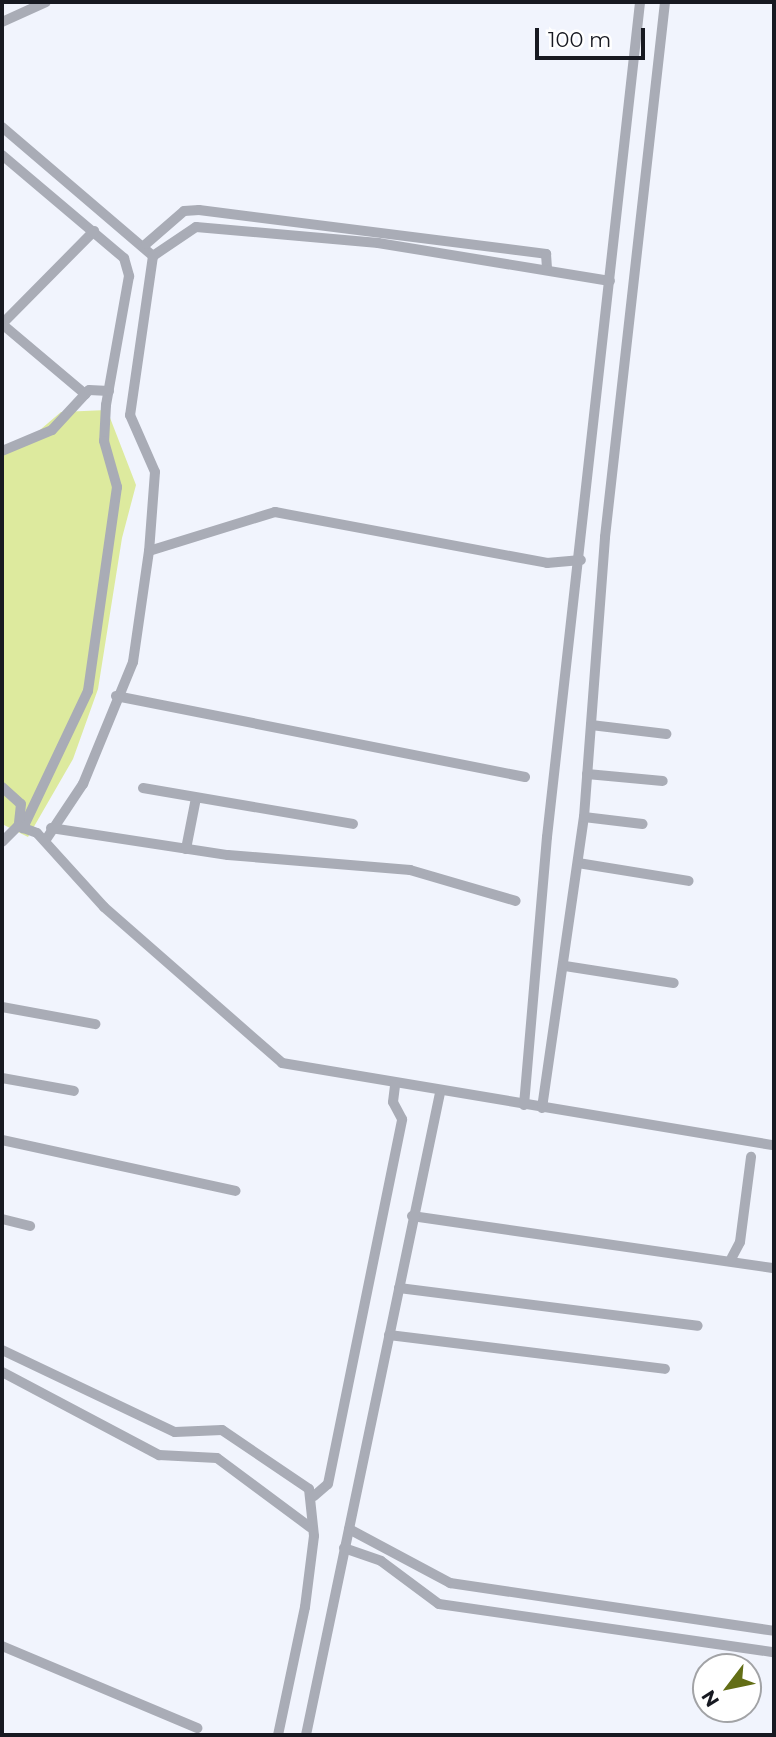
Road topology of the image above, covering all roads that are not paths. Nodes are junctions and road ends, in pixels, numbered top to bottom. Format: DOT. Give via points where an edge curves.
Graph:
graph roads {
  1 [pos="46,2"];
  2 [pos="640,2"];
  3 [pos="665,2"];
  4 [pos="2,22"];
  5 [pos="2,127"];
  6 [pos="2,155"];
  7 [pos="94,231"];
  8 [pos="146,244"];
  9 [pos="153,256"];
  10 [pos="547,270"];
  11 [pos="610,281"];
  12 [pos="2,324"];
  13 [pos="109,391"];
  14 [pos="85,394"];
  15 [pos="2,451"];
  16 [pos="149,551"];
  17 [pos="581,560"];
  18 [pos="116,696"];
  19 [pos="591,724"];
  20 [pos="666,734"];
  21 [pos="587,775"];
  22 [pos="525,777"];
  23 [pos="663,781"];
  24 [pos="2,787"];
  25 [pos="143,788"];
  26 [pos="196,797"];
  27 [pos="584,817"];
  28 [pos="353,824"];
  29 [pos="643,824"];
  30 [pos="21,827"];
  31 [pos="51,828"];
  32 [pos="45,841"];
  33 [pos="2,842"];
  34 [pos="186,849"];
  35 [pos="578,863"];
  36 [pos="689,880"];
  37 [pos="516,901"];
  38 [pos="565,966"];
  39 [pos="674,984"];
  40 [pos="2,1007"];
  41 [pos="95,1024"];
  42 [pos="2,1078"];
  43 [pos="395,1086"];
  44 [pos="74,1091"];
  45 [pos="440,1093"];
  46 [pos="524,1105"];
  47 [pos="542,1108"];
  48 [pos="2,1140"];
  49 [pos="774,1145"];
  50 [pos="751,1157"];
  51 [pos="236,1191"];
  52 [pos="412,1216"];
  53 [pos="2,1219"];
  54 [pos="30,1226"];
  55 [pos="730,1261"];
  56 [pos="774,1268"];
  57 [pos="399,1288"];
  58 [pos="698,1326"];
  59 [pos="389,1335"];
  60 [pos="2,1350"];
  61 [pos="665,1369"];
  62 [pos="2,1372"];
  63 [pos="314,1496"];
  64 [pos="310,1527"];
  65 [pos="349,1529"];
  66 [pos="344,1548"];
  67 [pos="774,1631"];
  68 [pos="2,1646"];
  69 [pos="774,1652"];
  70 [pos="197,1728"];
  71 [pos="278,1735"];
  72 [pos="306,1735"];
  1 -- 4 [label="street"];
  2 -- 11 [label="street"];
  3 -- 19 [label="street"];
  5 -- 8 [label="street"];
  6 -- 7 [label="street"];
  7 -- 12 [label="street"];
  7 -- 13 [label="street" via="124,258 129,276"];
  8 -- 9 [label="street"];
  8 -- 10 [label="street" via="184,211 200,210 546,254"];
  9 -- 10 [label="street" via="196,227 378,243"];
  9 -- 16 [label="street" via="130,415 155,472"];
  10 -- 11 [label="street"];
  11 -- 17 [label="street"];
  12 -- 14 [label="street"];
  13 -- 14 [label="street"];
  13 -- 30 [label="street" via="104,441 117,487 88,691"];
  14 -- 15 [label="street" via="52,430"];
  16 -- 17 [label="street" via="275,512 547,563"];
  16 -- 18 [label="street" via="133,662"];
  17 -- 46 [label="street" via="547,837"];
  18 -- 22 [label="street"];
  18 -- 31 [label="street" via="83,784"];
  19 -- 20 [label="street"];
  19 -- 21 [label="street"];
  21 -- 23 [label="street"];
  21 -- 27 [label="street"];
  24 -- 30 [label="street" via="21,804"];
  25 -- 26 [label="street"];
  26 -- 28 [label="street"];
  26 -- 34 [label="street"];
  27 -- 29 [label="street"];
  27 -- 35 [label="street"];
  30 -- 32 [label="street"];
  30 -- 33 [label="street"];
  31 -- 32 [label="street"];
  31 -- 34 [label="street"];
  32 -- 43 [label="street" via="104,907 282,1063"];
  34 -- 37 [label="street" via="410,870"];
  35 -- 36 [label="street"];
  35 -- 38 [label="street"];
  38 -- 39 [label="street"];
  38 -- 47 [label="street"];
  40 -- 41 [label="street"];
  42 -- 44 [label="street"];
  43 -- 45 [label="street"];
  43 -- 63 [label="street" via="393,1102 402,1119 328,1484"];
  45 -- 46 [label="street"];
  45 -- 52 [label="street"];
  46 -- 47 [label="street"];
  47 -- 49 [label="street"];
  48 -- 51 [label="street"];
  50 -- 55 [label="street" via="740,1242"];
  52 -- 55 [label="street"];
  52 -- 57 [label="street"];
  53 -- 54 [label="street"];
  55 -- 56 [label="street"];
  57 -- 58 [label="street"];
  57 -- 59 [label="street"];
  59 -- 61 [label="street"];
  59 -- 65 [label="street"];
  60 -- 63 [label="street" via="175,1432 222,1430"];
  62 -- 64 [label="street" via="159,1455 217,1458"];
  63 -- 64 [label="street"];
  64 -- 71 [label="street" via="305,1607"];
  65 -- 66 [label="street"];
  65 -- 67 [label="street" via="450,1583"];
  66 -- 69 [label="street" via="381,1561 439,1604"];
  66 -- 72 [label="street"];
  68 -- 70 [label="street"];
}
